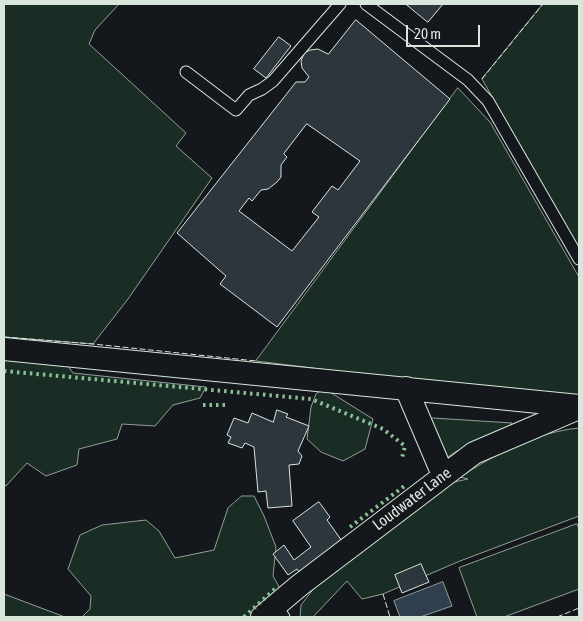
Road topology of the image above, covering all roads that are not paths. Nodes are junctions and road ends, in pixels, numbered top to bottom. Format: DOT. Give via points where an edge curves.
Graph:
graph roads {
  1 [pos="340,4"];
  2 [pos="366,4"];
  3 [pos="186,72"];
  4 [pos="579,259"];
  5 [pos="4,349"];
  6 [pos="406,388"];
  7 [pos="579,407"];
  8 [pos="443,476"];
  9 [pos="274,613"];
  1 -- 3 [label="lane" via="273,81 249,95 236,110"];
  2 -- 4 [label="lane" via="468,80 488,101"];
  5 -- 6 [label="street"];
  6 -- 7 [label="street"];
  6 -- 8 [label="street"];
  7 -- 8 [label="street, Loudwater Lane" via="474,453"];
  8 -- 9 [label="street, Loudwater Lane"];
}
